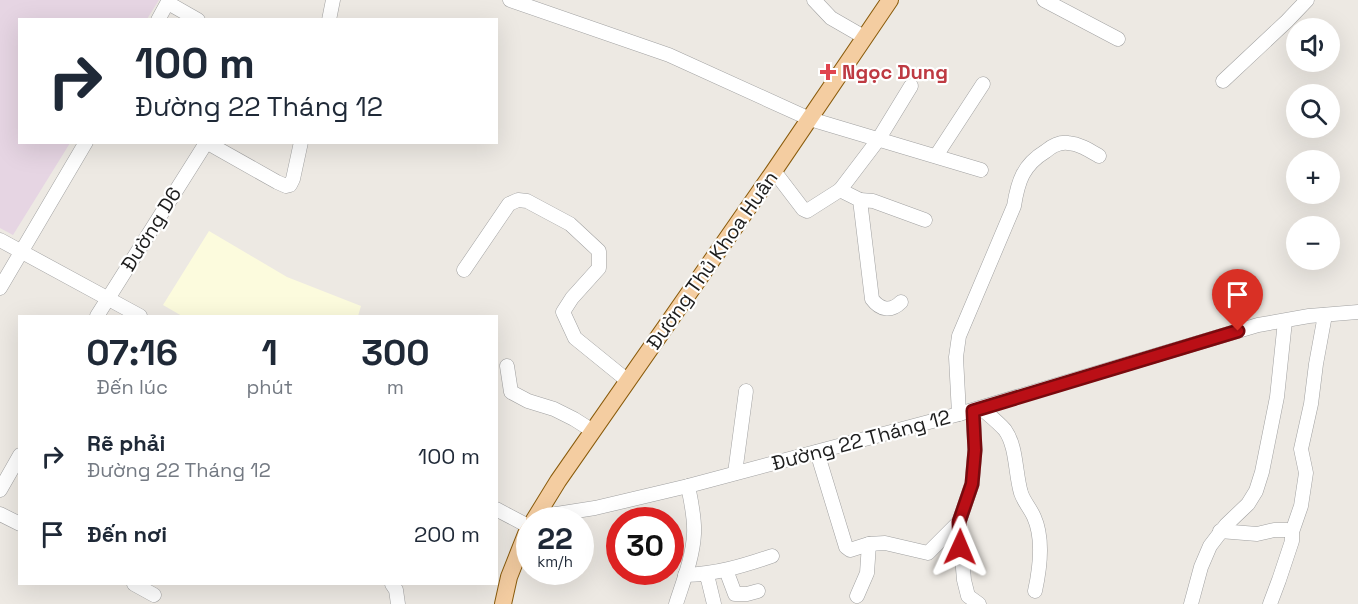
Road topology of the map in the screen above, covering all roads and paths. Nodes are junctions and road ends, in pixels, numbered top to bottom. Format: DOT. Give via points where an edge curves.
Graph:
graph roads {
  1 [pos="333,0"];
  2 [pos="510,0"];
  3 [pos="814,0"];
  4 [pos="890,0"];
  5 [pos="1044,0"];
  6 [pos="1307,0"];
  7 [pos="168,1"];
  8 [pos="159,18"];
  9 [pos="195,18"];
  10 [pos="329,18"];
  11 [pos="864,37"];
  12 [pos="1118,39"];
  13 [pos="1223,81"];
  14 [pos="983,84"];
  15 [pos="911,86"];
  16 [pos="810,119"];
  17 [pos="878,140"];
  18 [pos="85,144"];
  19 [pos="205,144"];
  20 [pos="208,144"];
  21 [pos="301,144"];
  22 [pos="936,156"];
  23 [pos="1099,156"];
  24 [pos="981,170"];
  25 [pos="774,171"];
  26 [pos="840,190"];
  27 [pos="860,200"];
  28 [pos="925,220"];
  29 [pos="0,240"];
  30 [pos="21,252"];
  31 [pos="464,270"];
  32 [pos="0,288"];
  33 [pos="108,298"];
  34 [pos="901,302"];
  35 [pos="1358,312"];
  36 [pos="99,315"];
  37 [pos="138,315"];
  38 [pos="1325,315"];
  39 [pos="1285,321"];
  40 [pos="507,366"];
  41 [pos="628,381"];
  42 [pos="746,391"];
  43 [pos="971,411"];
  44 [pos="592,431"];
  45 [pos="817,452"];
  46 [pos="18,458"];
  47 [pos="735,473"];
  48 [pos="688,486"];
  49 [pos="0,490"];
  50 [pos="542,507"];
  51 [pos="594,508"];
  52 [pos="498,510"];
  53 [pos="0,513"];
  54 [pos="516,517"];
  55 [pos="959,522"];
  56 [pos="18,523"];
  57 [pos="1287,530"];
  58 [pos="1220,531"];
  59 [pos="869,544"];
  60 [pos="772,555"];
  61 [pos="516,559"];
  62 [pos="726,570"];
  63 [pos="685,575"];
  64 [pos="705,575"];
  65 [pos="136,585"];
  66 [pos="393,585"];
  67 [pos="758,591"];
  68 [pos="1035,591"];
  69 [pos="154,595"];
  70 [pos="857,596"];
  71 [pos="398,604"];
  72 [pos="503,604"];
  73 [pos="676,604"];
  74 [pos="714,604"];
  75 [pos="979,604"];
  76 [pos="1191,604"];
  77 [pos="1270,604"];
  1 -- 10 [label="street"];
  2 -- 16 [label="street" via="669,55"];
  3 -- 11 [label="street" via="831,18"];
  4 -- 11 [label="main road, Đường Thủ Khoa Huân"];
  5 -- 12 [label="street"];
  6 -- 13 [label="street"];
  7 -- 8 [label="street"];
  7 -- 9 [label="street"];
  11 -- 16 [label="main road, Đường Thủ Khoa Huân"];
  14 -- 22 [label="street"];
  15 -- 17 [label="street"];
  16 -- 17 [label="street"];
  16 -- 25 [label="main road, Đường Thủ Khoa Huân"];
  17 -- 22 [label="street"];
  17 -- 26 [label="street"];
  18 -- 30 [label="street"];
  19 -- 33 [label="street, Đường D6"];
  20 -- 21 [label="street" via="283,185 290,185"];
  22 -- 24 [label="street"];
  23 -- 43 [label="street" via="1084,147 1060,144 1030,162 1022,175 1014,206 959,336 956,357"];
  25 -- 26 [label="street" via="807,212"];
  25 -- 41 [label="main road, Đường Thủ Khoa Huân"];
  26 -- 27 [label="street"];
  27 -- 28 [label="street"];
  27 -- 34 [label="street" via="872,299 888,309"];
  29 -- 30 [label="street"];
  30 -- 32 [label="street"];
  30 -- 33 [label="street"];
  31 -- 41 [label="street" via="508,204 527,201 570,224 599,251 599,268 563,312 575,338"];
  33 -- 36 [label="street, Đường D6"];
  33 -- 37 [label="street"];
  35 -- 38 [label="street, Đường 22 Tháng 12"];
  38 -- 39 [label="street, Đường 22 Tháng 12"];
  38 -- 77 [label="street" via="1301,449 1306,473 1301,506"];
  39 -- 43 [label="street, Đường 22 Tháng 12"];
  39 -- 58 [label="street" via="1277,397 1262,472 1248,504"];
  40 -- 44 [label="street" via="512,392 554,409"];
  41 -- 44 [label="main road, Đường Thủ Khoa Huân"];
  42 -- 47 [label="street"];
  43 -- 45 [label="street, Đường 22 Tháng 12"];
  43 -- 55 [label="street" via="975,450 972,484"];
  43 -- 68 [label="street" via="1004,430 1009,438 1023,501 1035,518 1041,553"];
  44 -- 50 [label="main road, Đường Thủ Khoa Huân"];
  45 -- 47 [label="street, Đường 22 Tháng 12"];
  45 -- 59 [label="street" via="846,547"];
  46 -- 49 [label="street"];
  47 -- 48 [label="street, Đường 22 Tháng 12"];
  48 -- 51 [label="street, Đường 22 Tháng 12"];
  48 -- 63 [label="street" via="695,532"];
  52 -- 54 [label="street"];
  53 -- 56 [label="street"];
  55 -- 59 [label="street" via="928,553 885,543"];
  55 -- 75 [label="street" via="964,580 968,596"];
  57 -- 58 [label="street" via="1257,534"];
  58 -- 76 [label="street" via="1205,556"];
  59 -- 70 [label="street" via="867,573"];
  60 -- 62 [label="street"];
  61 -- 72 [label="main road, Đường Thủ Khoa Huân"];
  62 -- 64 [label="street"];
  62 -- 67 [label="street" via="735,594"];
  63 -- 64 [label="street"];
  63 -- 73 [label="street"];
  64 -- 74 [label="street"];
  65 -- 69 [label="street"];
  66 -- 71 [label="street"];
}
